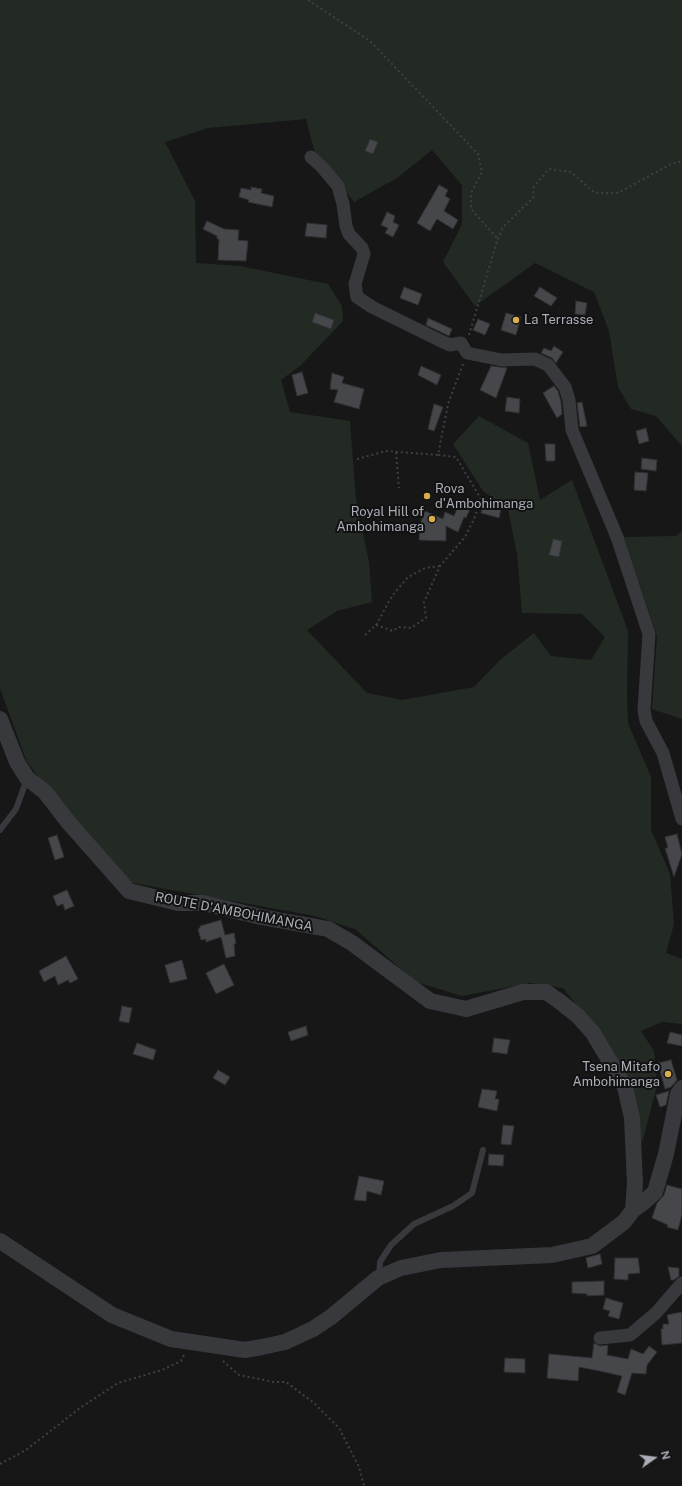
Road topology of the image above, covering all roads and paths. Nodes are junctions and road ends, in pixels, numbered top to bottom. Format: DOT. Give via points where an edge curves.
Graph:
graph roads {
  1 [pos="308,0"];
  2 [pos="311,157"];
  3 [pos="682,161"];
  4 [pos="498,238"];
  5 [pos="464,348"];
  6 [pos="396,452"];
  7 [pos="438,455"];
  8 [pos="357,459"];
  9 [pos="399,488"];
  10 [pos="471,518"];
  11 [pos="474,519"];
  12 [pos="440,566"];
  13 [pos="376,625"];
  14 [pos="365,635"];
  15 [pos="0,719"];
  16 [pos="27,778"];
  17 [pos="682,819"];
  18 [pos="0,830"];
  19 [pos="682,1088"];
  20 [pos="483,1150"];
  21 [pos="633,1210"];
  22 [pos="0,1241"];
  23 [pos="378,1278"];
  24 [pos="682,1283"];
  25 [pos="600,1338"];
  26 [pos="191,1342"];
  27 [pos="222,1360"];
  28 [pos="0,1464"];
  29 [pos="364,1486"];
  1 -- 4 [label="path" via="370,41 478,154 482,172 471,193 470,209"];
  2 -- 5 [label="street" via="338,186 349,234 364,254 355,284 357,297 443,342"];
  3 -- 4 [label="path" via="671,164 618,193 595,193 571,172 549,169 534,186 533,198 503,227"];
  4 -- 5 [label="path"];
  5 -- 7 [label="path" via="448,404"];
  5 -- 17 [label="street" via="502,360 535,360 548,365 565,387 574,434 617,537 649,634 644,710 646,721 663,753"];
  6 -- 7 [label="path"];
  6 -- 8 [label="path" via="386,451"];
  6 -- 9 [label="path"];
  7 -- 11 [label="path" via="456,457 481,499"];
  10 -- 11 [label="path"];
  11 -- 12 [label="path" via="465,537"];
  12 -- 13 [label="path" via="425,568 408,577 392,596"];
  12 -- 13 [label="path" via="424,602 426,618 411,628 398,627 393,631"];
  13 -- 14 [label="path"];
  15 -- 16 [label="street, ROUTE D'AMBOHIMANGA" via="17,762"];
  16 -- 18 [label="lane" via="16,809"];
  16 -- 21 [label="street, ROUTE D'AMBOHIMANGA" via="45,792 68,823 129,891 178,903 203,903 328,929 352,943 430,1001 466,1009 522,992 546,992 559,1001 578,1016 593,1033 625,1087 632,1118 635,1183"];
  19 -- 21 [label="street" via="678,1094 666,1154 655,1192"];
  20 -- 23 [label="lane" via="472,1193 453,1206 414,1224 391,1245 380,1262"];
  21 -- 23 [label="street" via="624,1222 607,1236 585,1248 552,1256 441,1260 401,1268"];
  22 -- 26 [label="street" via="112,1315 171,1339"];
  23 -- 26 [label="street" via="331,1317 286,1342 245,1350"];
  24 -- 25 [label="street" via="656,1313 630,1335"];
  26 -- 28 [label="path" via="181,1361 162,1370 118,1383 80,1408 26,1450"];
  27 -- 29 [label="path" via="239,1375 286,1382 314,1403 339,1428 359,1467"];
}
